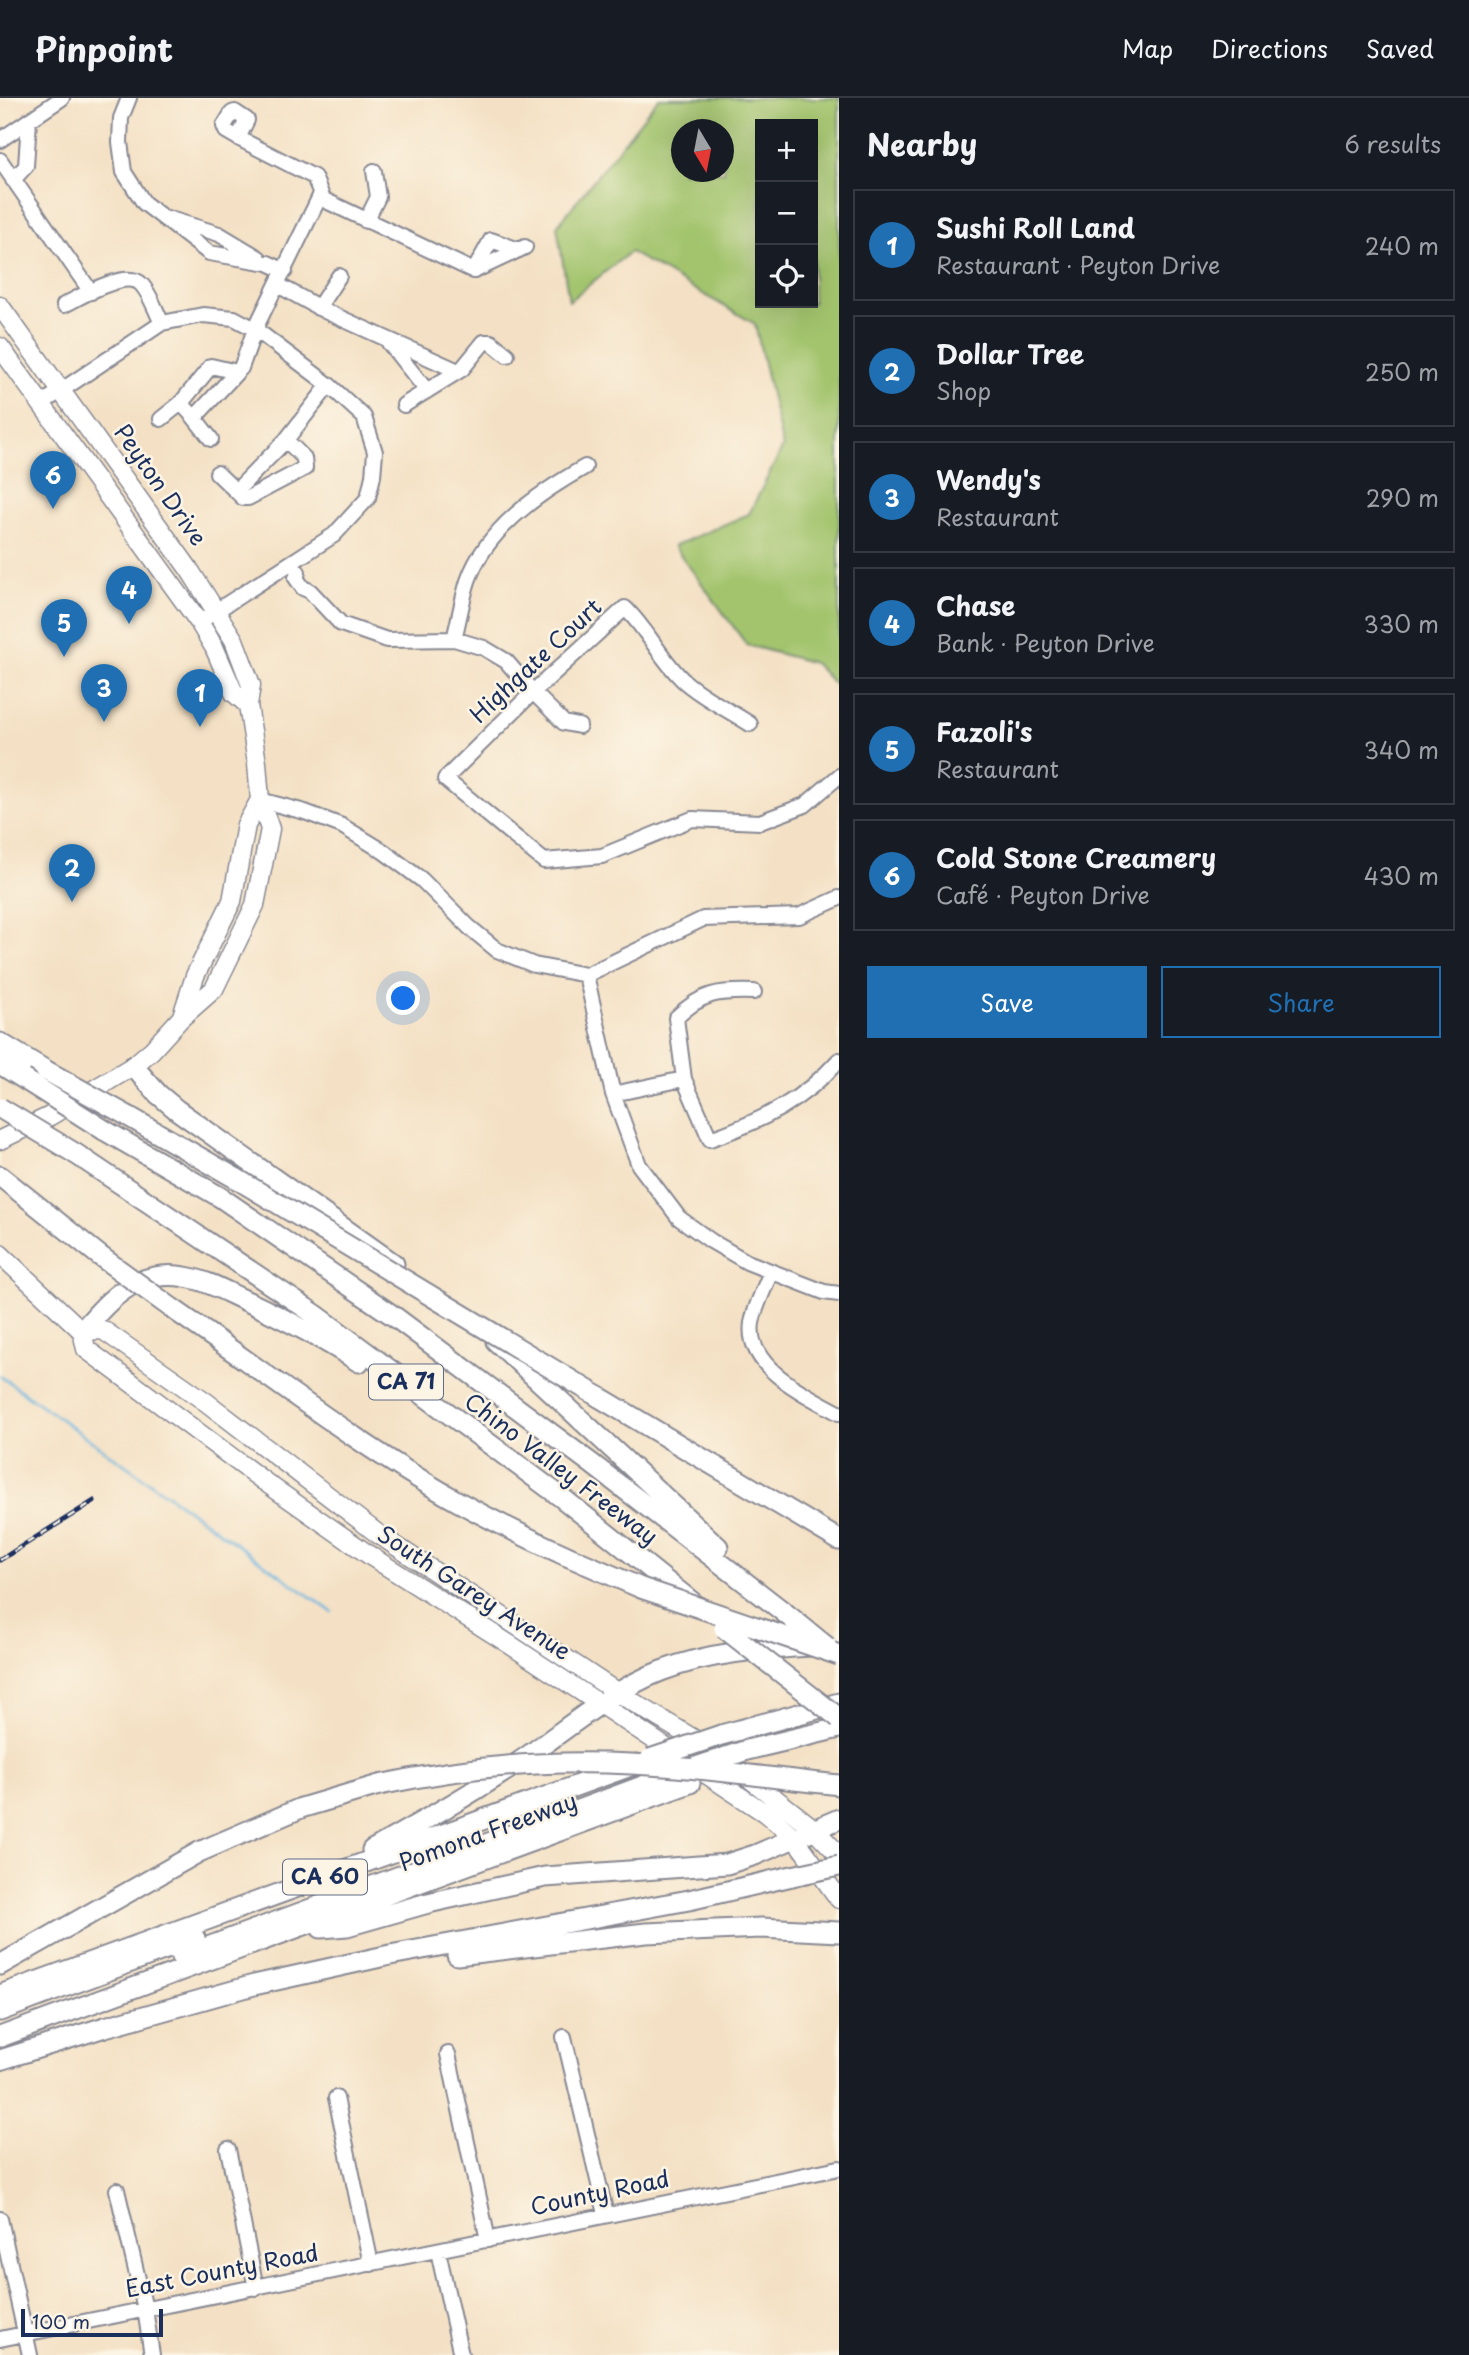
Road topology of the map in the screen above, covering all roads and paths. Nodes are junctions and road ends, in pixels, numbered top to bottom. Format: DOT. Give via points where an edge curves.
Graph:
graph roads {
  1 [pos="62,98"];
  2 [pos="129,98"];
  3 [pos="29,120"];
  4 [pos="238,138"];
  5 [pos="0,140"];
  6 [pos="0,160"];
  7 [pos="374,171"];
  8 [pos="13,180"];
  9 [pos="320,196"];
  10 [pos="158,215"];
  11 [pos="366,221"];
  12 [pos="268,263"];
  13 [pos="285,271"];
  14 [pos="474,271"];
  15 [pos="339,276"];
  16 [pos="278,285"];
  17 [pos="91,292"];
  18 [pos="64,305"];
  19 [pos="0,306"];
  20 [pos="318,307"];
  21 [pos="162,323"];
  22 [pos="255,329"];
  23 [pos="386,340"];
  24 [pos="0,347"];
  25 [pos="507,355"];
  26 [pos="458,371"];
  27 [pos="237,372"];
  28 [pos="328,385"];
  29 [pos="62,389"];
  30 [pos="427,391"];
  31 [pos="181,403"];
  32 [pos="41,404"];
  33 [pos="404,405"];
  34 [pos="193,416"];
  35 [pos="162,419"];
  36 [pos="211,439"];
  37 [pos="286,440"];
  38 [pos="585,467"];
  39 [pos="217,474"];
  40 [pos="240,496"];
  41 [pos="256,511"];
  42 [pos="294,567"];
  43 [pos="217,610"];
  44 [pos="199,622"];
  45 [pos="454,639"];
  46 [pos="533,692"];
  47 [pos="248,705"];
  48 [pos="750,724"];
  49 [pos="579,726"];
  50 [pos="839,776"];
  51 [pos="260,800"];
  52 [pos="839,898"];
  53 [pos="586,975"];
  54 [pos="754,992"];
  55 [pos="0,1043"];
  56 [pos="839,1059"];
  57 [pos="0,1064"];
  58 [pos="133,1066"];
  59 [pos="684,1079"];
  60 [pos="613,1094"];
  61 [pos="0,1108"];
  62 [pos="0,1140"];
  63 [pos="7,1182"];
  64 [pos="0,1254"];
  65 [pos="771,1271"];
  66 [pos="839,1294"];
  67 [pos="82,1331"];
  68 [pos="839,1413"];
  69 [pos="449,1414"];
  70 [pos="839,1540"];
  71 [pos="757,1591"];
  72 [pos="466,1617"];
  73 [pos="528,1633"];
  74 [pos="839,1645"];
  75 [pos="839,1656"];
  76 [pos="618,1693"];
  77 [pos="839,1703"];
  78 [pos="600,1705"];
  79 [pos="839,1716"];
  80 [pos="839,1728"];
  81 [pos="839,1739"];
  82 [pos="740,1747"];
  83 [pos="670,1770"];
  84 [pos="839,1785"];
  85 [pos="839,1819"];
  86 [pos="814,1829"];
  87 [pos="793,1837"];
  88 [pos="839,1855"];
  89 [pos="839,1866"];
  90 [pos="322,1878"];
  91 [pos="839,1899"];
  92 [pos="292,1931"];
  93 [pos="830,1931"];
  94 [pos="0,1965"];
  95 [pos="300,1974"];
  96 [pos="0,1995"];
  97 [pos="0,2011"];
  98 [pos="0,2025"];
  99 [pos="564,2037"];
  100 [pos="0,2038"];
  101 [pos="448,2054"];
  102 [pos="0,2060"];
  103 [pos="336,2098"];
  104 [pos="228,2149"];
  105 [pos="839,2168"];
  106 [pos="117,2190"];
  107 [pos="606,2214"];
  108 [pos="0,2219"];
  109 [pos="488,2240"];
  110 [pos="438,2250"];
  111 [pos="371,2264"];
  112 [pos="256,2288"];
  113 [pos="145,2309"];
  114 [pos="26,2333"];
  115 [pos="0,2339"];
  116 [pos="30,2355"];
  117 [pos="152,2355"];
  118 [pos="461,2355"];
  1 -- 3 [label="street"];
  2 -- 10 [label="street" via="121,118 124,172 144,203"];
  3 -- 5 [label="street"];
  3 -- 8 [label="street" via="26,166"];
  4 -- 9 [label="street" via="314,177"];
  6 -- 8 [label="street"];
  7 -- 11 [label="street" via="378,197"];
  8 -- 17 [label="street"];
  9 -- 11 [label="street"];
  9 -- 13 [label="street"];
  10 -- 12 [label="street" via="219,234"];
  10 -- 12 [label="street" via="209,253"];
  11 -- 14 [label="street"];
  12 -- 13 [label="street"];
  13 -- 16 [label="street"];
  14 -- 14 [label="street" via="522,249 491,240"];
  15 -- 20 [label="street"];
  16 -- 20 [label="street"];
  16 -- 22 [label="street"];
  17 -- 18 [label="street"];
  17 -- 21 [label="street" via="119,281 137,282"];
  19 -- 29 [label="main road, Peyton Drive"];
  20 -- 23 [label="street"];
  21 -- 22 [label="street" via="203,315 234,318"];
  21 -- 29 [label="street"];
  22 -- 27 [label="street"];
  22 -- 28 [label="street"];
  23 -- 26 [label="street"];
  23 -- 30 [label="street"];
  24 -- 32 [label="main road, Peyton Drive"];
  25 -- 26 [label="street" via="484,342"];
  26 -- 30 [label="street"];
  27 -- 31 [label="street" via="211,366"];
  27 -- 34 [label="street"];
  28 -- 37 [label="street"];
  28 -- 42 [label="street" via="364,417 374,452 373,476 368,498 334,535"];
  29 -- 32 [label="street"];
  29 -- 43 [label="main road, Peyton Drive"];
  30 -- 33 [label="street"];
  31 -- 34 [label="street"];
  31 -- 35 [label="street"];
  32 -- 44 [label="main road, Peyton Drive"];
  34 -- 36 [label="street"];
  37 -- 40 [label="street" via="239,488"];
  37 -- 40 [label="street" via="304,458 305,468 248,498"];
  38 -- 45 [label="street" via="520,510 496,537 468,582"];
  39 -- 40 [label="street"];
  40 -- 41 [label="street"];
  42 -- 43 [label="street"];
  42 -- 45 [label="street" via="303,588 341,624 387,640"];
  43 -- 44 [label="street"];
  43 -- 47 [label="main road, Peyton Drive" via="244,663 251,685"];
  44 -- 47 [label="main road, Peyton Drive" via="234,694"];
  45 -- 46 [label="street" via="506,661"];
  46 -- 48 [label="street, Highgate Court" via="625,608 685,682"];
  46 -- 49 [label="street" via="564,723"];
  46 -- 50 [label="street, Highgate Court" via="445,779 544,861 602,856 692,819 760,822 805,805"];
  47 -- 51 [label="main road, Peyton Drive"];
  51 -- 53 [label="street" via="342,826 383,850 497,950 534,965"];
  51 -- 58 [label="main road, Peyton Drive" via="270,829 255,905 214,989"];
  52 -- 53 [label="street" via="799,916 703,919"];
  53 -- 60 [label="street"];
  54 -- 59 [label="street" via="721,991 691,1004 676,1018"];
  55 -- 70 [label="highway, bridge" via="237,1179"];
  56 -- 59 [label="street" via="823,1078 781,1110 710,1139"];
  57 -- 71 [label="highway, Chino Valley Freeway / CA 71, bridge" via="220,1197 325,1268"];
  58 -- 62 [label="main road, Peyton Drive"];
  58 -- 71 [label="highway" via="177,1110 487,1334 726,1554"];
  59 -- 60 [label="street"];
  60 -- 65 [label="street" via="639,1166 679,1218 747,1262"];
  61 -- 69 [label="highway, Chino Valley Freeway / CA 71, bridge" via="316,1315"];
  63 -- 75 [label="highway, bridge" via="100,1256 347,1431 481,1514 653,1592"];
  64 -- 67 [label="main road, South Garey Avenue"];
  65 -- 66 [label="street"];
  65 -- 68 [label="street" via="751,1325 755,1347 773,1373"];
  67 -- 69 [label="highway" via="130,1286 158,1276 187,1277 301,1327"];
  67 -- 72 [label="main road, South Garey Avenue" via="86,1349 243,1466"];
  67 -- 73 [label="main road, South Garey Avenue" via="103,1330 206,1402 378,1534"];
  69 -- 79 [label="highway, Chino Valley Freeway / CA 71, bridge"];
  71 -- 75 [label="highway, Chino Valley Freeway / CA 71, bridge"];
  72 -- 73 [label="main road" via="481,1617"];
  72 -- 78 [label="main road, South Garey Avenue"];
  73 -- 76 [label="main road, South Garey Avenue"];
  74 -- 76 [label="highway" via="744,1651 696,1660"];
  76 -- 78 [label="highway"];
  76 -- 86 [label="main road, South Garey Avenue" via="716,1753"];
  77 -- 82 [label="highway, Pomona Freeway / CA 60"];
  78 -- 87 [label="main road, South Garey Avenue" via="765,1813"];
  78 -- 90 [label="highway" via="479,1790"];
  79 -- 82 [label="highway"];
  80 -- 82 [label="highway"];
  81 -- 82 [label="highway, Pomona Freeway / CA 60"];
  82 -- 83 [label="highway, Pomona Freeway / CA 60, bridge"];
  82 -- 83 [label="highway, Pomona Freeway / CA 60, bridge"];
  83 -- 90 [label="highway, Pomona Freeway / CA 60"];
  83 -- 92 [label="highway, Pomona Freeway / CA 60"];
  83 -- 97 [label="highway"];
  83 -- 98 [label="highway"];
  84 -- 94 [label="highway, bridge" via="574,1762 472,1769 379,1785 301,1808 199,1852"];
  85 -- 86 [label="highway"];
  86 -- 87 [label="highway"];
  86 -- 88 [label="main road, South Garey Avenue"];
  87 -- 91 [label="main road, South Garey Avenue"];
  87 -- 92 [label="highway" via="727,1864 545,1877 347,1926"];
  89 -- 95 [label="highway, bridge"];
  90 -- 96 [label="highway, Pomona Freeway / CA 60"];
  92 -- 100 [label="highway, Pomona Freeway / CA 60"];
  93 -- 95 [label="highway" via="761,1928 646,1933"];
  95 -- 102 [label="highway"];
  99 -- 107 [label="street"];
  101 -- 109 [label="street"];
  103 -- 111 [label="street"];
  104 -- 112 [label="street"];
  105 -- 107 [label="street, County Road"];
  106 -- 113 [label="street"];
  107 -- 109 [label="street, County Road"];
  108 -- 114 [label="street"];
  109 -- 110 [label="street, County Road"];
  110 -- 111 [label="street, County Road"];
  110 -- 118 [label="street"];
  111 -- 112 [label="street, East County Road"];
  112 -- 113 [label="street, East County Road"];
  113 -- 114 [label="street, East County Road"];
  113 -- 117 [label="street"];
  114 -- 115 [label="street, East County Road"];
  114 -- 116 [label="street"];
}
